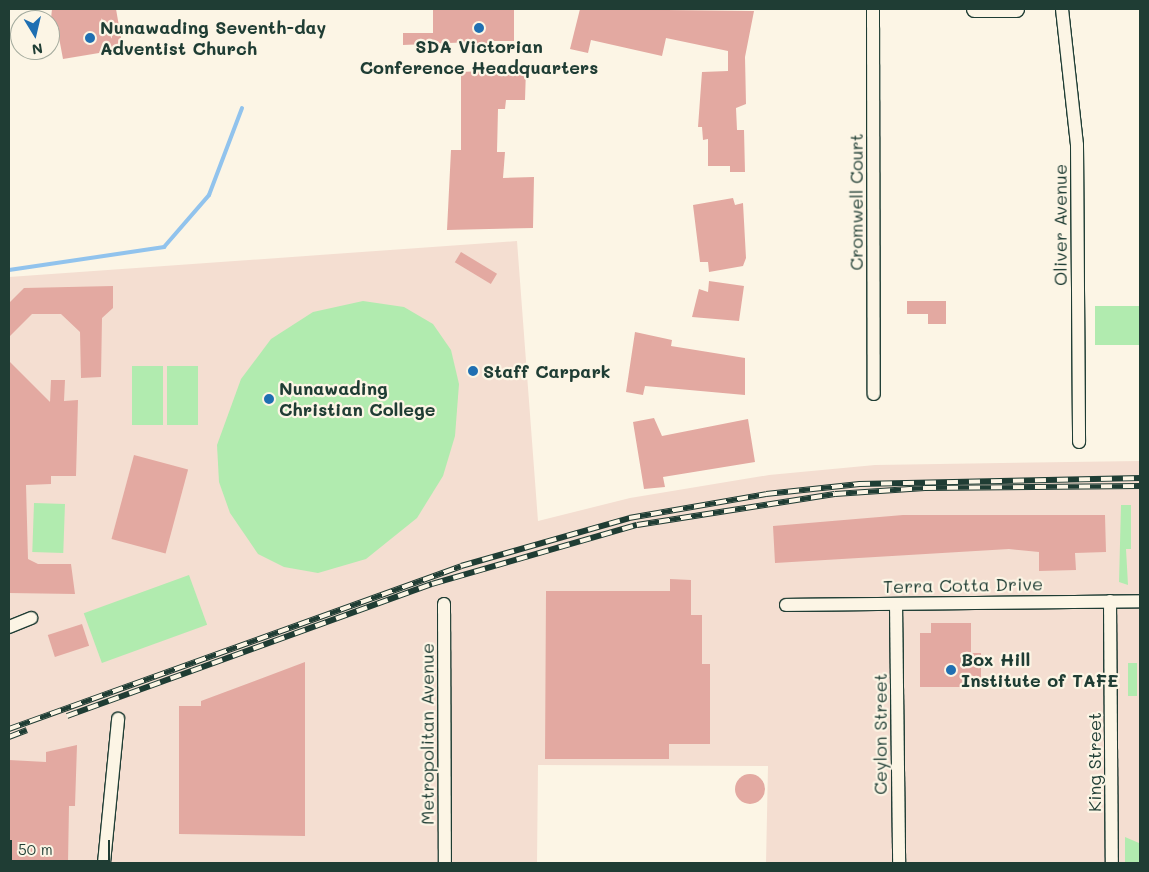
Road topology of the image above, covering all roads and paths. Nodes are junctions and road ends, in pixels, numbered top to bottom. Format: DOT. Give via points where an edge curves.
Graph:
graph roads {
  1 [pos="873,9"];
  2 [pos="974,9"];
  3 [pos="1016,9"];
  4 [pos="1062,9"];
  5 [pos="874,394"];
  6 [pos="1079,442"];
  7 [pos="1110,600"];
  8 [pos="1140,601"];
  9 [pos="444,604"];
  10 [pos="896,604"];
  11 [pos="786,605"];
  12 [pos="31,618"];
  13 [pos="9,627"];
  14 [pos="118,719"];
  15 [pos="104,863"];
  16 [pos="445,863"];
  17 [pos="899,863"];
  18 [pos="1112,863"];
  1 -- 5 [label="street, Cromwell Court"];
  2 -- 3 [label="street"];
  4 -- 6 [label="street, Oliver Avenue" via="1077,145"];
  7 -- 8 [label="street, Terra Cotta Drive"];
  7 -- 10 [label="street, Terra Cotta Drive"];
  7 -- 18 [label="street, King Street"];
  9 -- 16 [label="street, Metropolitan Avenue"];
  10 -- 11 [label="street, Terra Cotta Drive"];
  10 -- 17 [label="street, Ceylon Street"];
  12 -- 13 [label="street"];
  14 -- 15 [label="street"];
}
